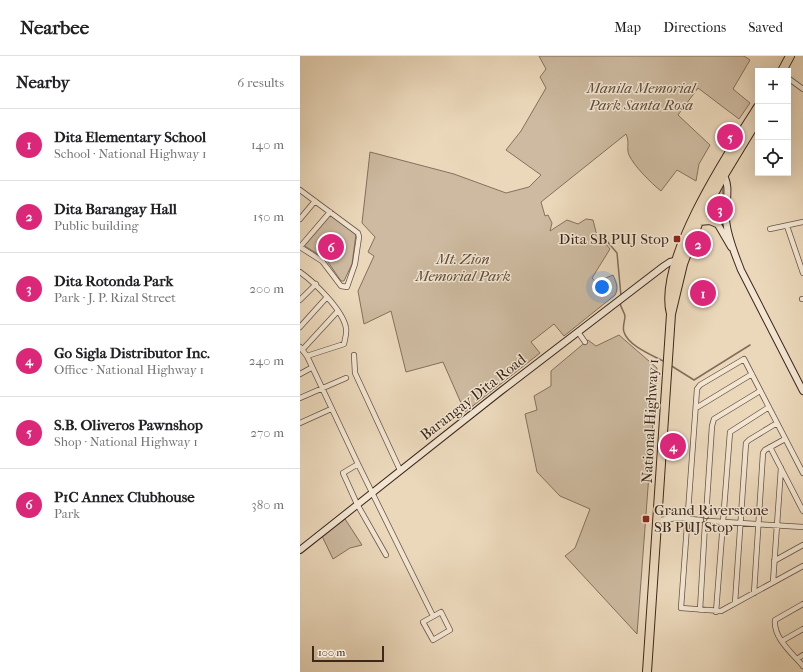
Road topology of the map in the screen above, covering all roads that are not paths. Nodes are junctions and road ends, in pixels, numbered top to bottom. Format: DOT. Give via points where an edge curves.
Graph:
graph roads {
  1 [pos="790,56"];
  2 [pos="784,68"];
  3 [pos="791,80"];
  4 [pos="803,89"];
  5 [pos="755,112"];
  6 [pos="755,123"];
  7 [pos="721,173"];
  8 [pos="712,182"];
  9 [pos="300,190"];
  10 [pos="713,193"];
  11 [pos="315,201"];
  12 [pos="330,212"];
  13 [pos="300,219"];
  14 [pos="699,221"];
  15 [pos="803,222"];
  16 [pos="717,223"];
  17 [pos="787,226"];
  18 [pos="770,230"];
  19 [pos="300,247"];
  20 [pos="734,252"];
  21 [pos="680,261"];
  22 [pos="664,266"];
  23 [pos="300,272"];
  24 [pos="803,273"];
  25 [pos="673,275"];
  26 [pos="316,284"];
  27 [pos="327,297"];
  28 [pos="300,300"];
  29 [pos="337,312"];
  30 [pos="671,314"];
  31 [pos="300,327"];
  32 [pos="578,332"];
  33 [pos="585,342"];
  34 [pos="302,348"];
  35 [pos="354,355"];
  36 [pos="307,356"];
  37 [pos="311,368"];
  38 [pos="300,374"];
  39 [pos="752,374"];
  40 [pos="346,378"];
  41 [pos="322,388"];
  42 [pos="760,391"];
  43 [pos="803,391"];
  44 [pos="300,398"];
  45 [pos="769,407"];
  46 [pos="696,408"];
  47 [pos="331,410"];
  48 [pos="300,423"];
  49 [pos="777,423"];
  50 [pos="785,439"];
  51 [pos="770,447"];
  52 [pos="358,464"];
  53 [pos="781,468"];
  54 [pos="400,470"];
  55 [pos="803,473"];
  56 [pos="372,493"];
  57 [pos="357,504"];
  58 [pos="803,511"];
  59 [pos="658,517"];
  60 [pos="688,519"];
  61 [pos="705,522"];
  62 [pos="723,522"];
  63 [pos="741,523"];
  64 [pos="758,524"];
  65 [pos="777,526"];
  66 [pos="803,527"];
  67 [pos="803,545"];
  68 [pos="300,550"];
  69 [pos="386,555"];
  70 [pos="774,561"];
  71 [pos="803,566"];
  72 [pos="773,582"];
  73 [pos="754,593"];
  74 [pos="735,603"];
  75 [pos="803,604"];
  76 [pos="700,610"];
  77 [pos="716,612"];
  78 [pos="433,616"];
  79 [pos="803,629"];
  80 [pos="782,641"];
  81 [pos="803,655"];
  82 [pos="797,659"];
  83 [pos="803,666"];
  84 [pos="647,672"];
  1 -- 2 [label="highway"];
  3 -- 4 [label="street"];
  5 -- 7 [label="highway, National Highway 1"];
  6 -- 7 [label="highway, National Highway 1"];
  7 -- 8 [label="highway, National Highway 1"];
  7 -- 10 [label="highway, National Highway 1"];
  7 -- 20 [label="street" via="727,183 726,220"];
  8 -- 10 [label="street"];
  8 -- 21 [label="highway, National Highway 1" via="689,228"];
  9 -- 11 [label="street"];
  10 -- 14 [label="highway, National Highway 1"];
  10 -- 16 [label="street"];
  11 -- 12 [label="street"];
  11 -- 13 [label="street"];
  12 -- 19 [label="street"];
  12 -- 19 [label="street" via="354,229 359,237 355,264 347,287 341,286 322,261"];
  14 -- 16 [label="highway" via="710,220"];
  14 -- 21 [label="highway, National Highway 1"];
  15 -- 17 [label="street"];
  16 -- 20 [label="street"];
  17 -- 18 [label="street"];
  17 -- 24 [label="street"];
  20 -- 43 [label="street"];
  21 -- 22 [label="street, Barangay Dita Road"];
  21 -- 25 [label="highway, National Highway 1"];
  21 -- 30 [label="highway, National Highway 1"];
  22 -- 25 [label="street" via="668,265"];
  22 -- 32 [label="street, Barangay Dita Road"];
  23 -- 26 [label="street"];
  25 -- 30 [label="highway, National Highway 1" via="668,304"];
  26 -- 27 [label="street"];
  26 -- 28 [label="street"];
  27 -- 29 [label="street"];
  27 -- 31 [label="street"];
  29 -- 34 [label="street"];
  29 -- 36 [label="street" via="346,328 344,344"];
  30 -- 59 [label="highway, National Highway 1"];
  32 -- 33 [label="street"];
  32 -- 54 [label="street, Barangay Dita Road"];
  34 -- 36 [label="street"];
  35 -- 54 [label="street" via="355,373"];
  36 -- 37 [label="street"];
  37 -- 38 [label="street"];
  37 -- 41 [label="street"];
  39 -- 42 [label="street"];
  39 -- 46 [label="street"];
  39 -- 46 [label="street" via="744,359 700,385 697,389"];
  40 -- 41 [label="street"];
  41 -- 44 [label="street"];
  41 -- 47 [label="street"];
  42 -- 45 [label="street"];
  42 -- 61 [label="street" via="714,419"];
  45 -- 49 [label="street"];
  45 -- 62 [label="street" via="730,432"];
  46 -- 60 [label="street"];
  47 -- 48 [label="street"];
  47 -- 52 [label="street"];
  49 -- 50 [label="street"];
  49 -- 63 [label="street" via="746,444"];
  50 -- 51 [label="street"];
  50 -- 55 [label="street"];
  51 -- 53 [label="street"];
  51 -- 64 [label="street" via="764,453"];
  52 -- 56 [label="street"];
  52 -- 57 [label="street" via="343,473"];
  53 -- 58 [label="street"];
  53 -- 65 [label="street"];
  54 -- 56 [label="street, Barangay Dita Road"];
  56 -- 57 [label="street, Barangay Dita Road"];
  56 -- 78 [label="street"];
  57 -- 68 [label="street, Barangay Dita Road"];
  57 -- 69 [label="street"];
  59 -- 60 [label="street"];
  59 -- 84 [label="highway, National Highway 1"];
  60 -- 61 [label="street"];
  60 -- 76 [label="street" via="681,608"];
  61 -- 62 [label="street"];
  61 -- 76 [label="street"];
  62 -- 63 [label="street"];
  62 -- 77 [label="street"];
  63 -- 64 [label="street"];
  63 -- 74 [label="street"];
  64 -- 65 [label="street"];
  64 -- 73 [label="street"];
  65 -- 66 [label="street"];
  65 -- 70 [label="street"];
  67 -- 70 [label="street"];
  70 -- 72 [label="street"];
  71 -- 72 [label="street"];
  72 -- 73 [label="street"];
  73 -- 74 [label="street"];
  74 -- 77 [label="street"];
  75 -- 80 [label="street" via="775,620 775,628"];
  76 -- 77 [label="street"];
  78 -- 78 [label="street" via="423,622 433,640 450,630 441,612"];
  79 -- 80 [label="street"];
  80 -- 82 [label="street"];
  81 -- 82 [label="street"];
  82 -- 83 [label="street"];
}
